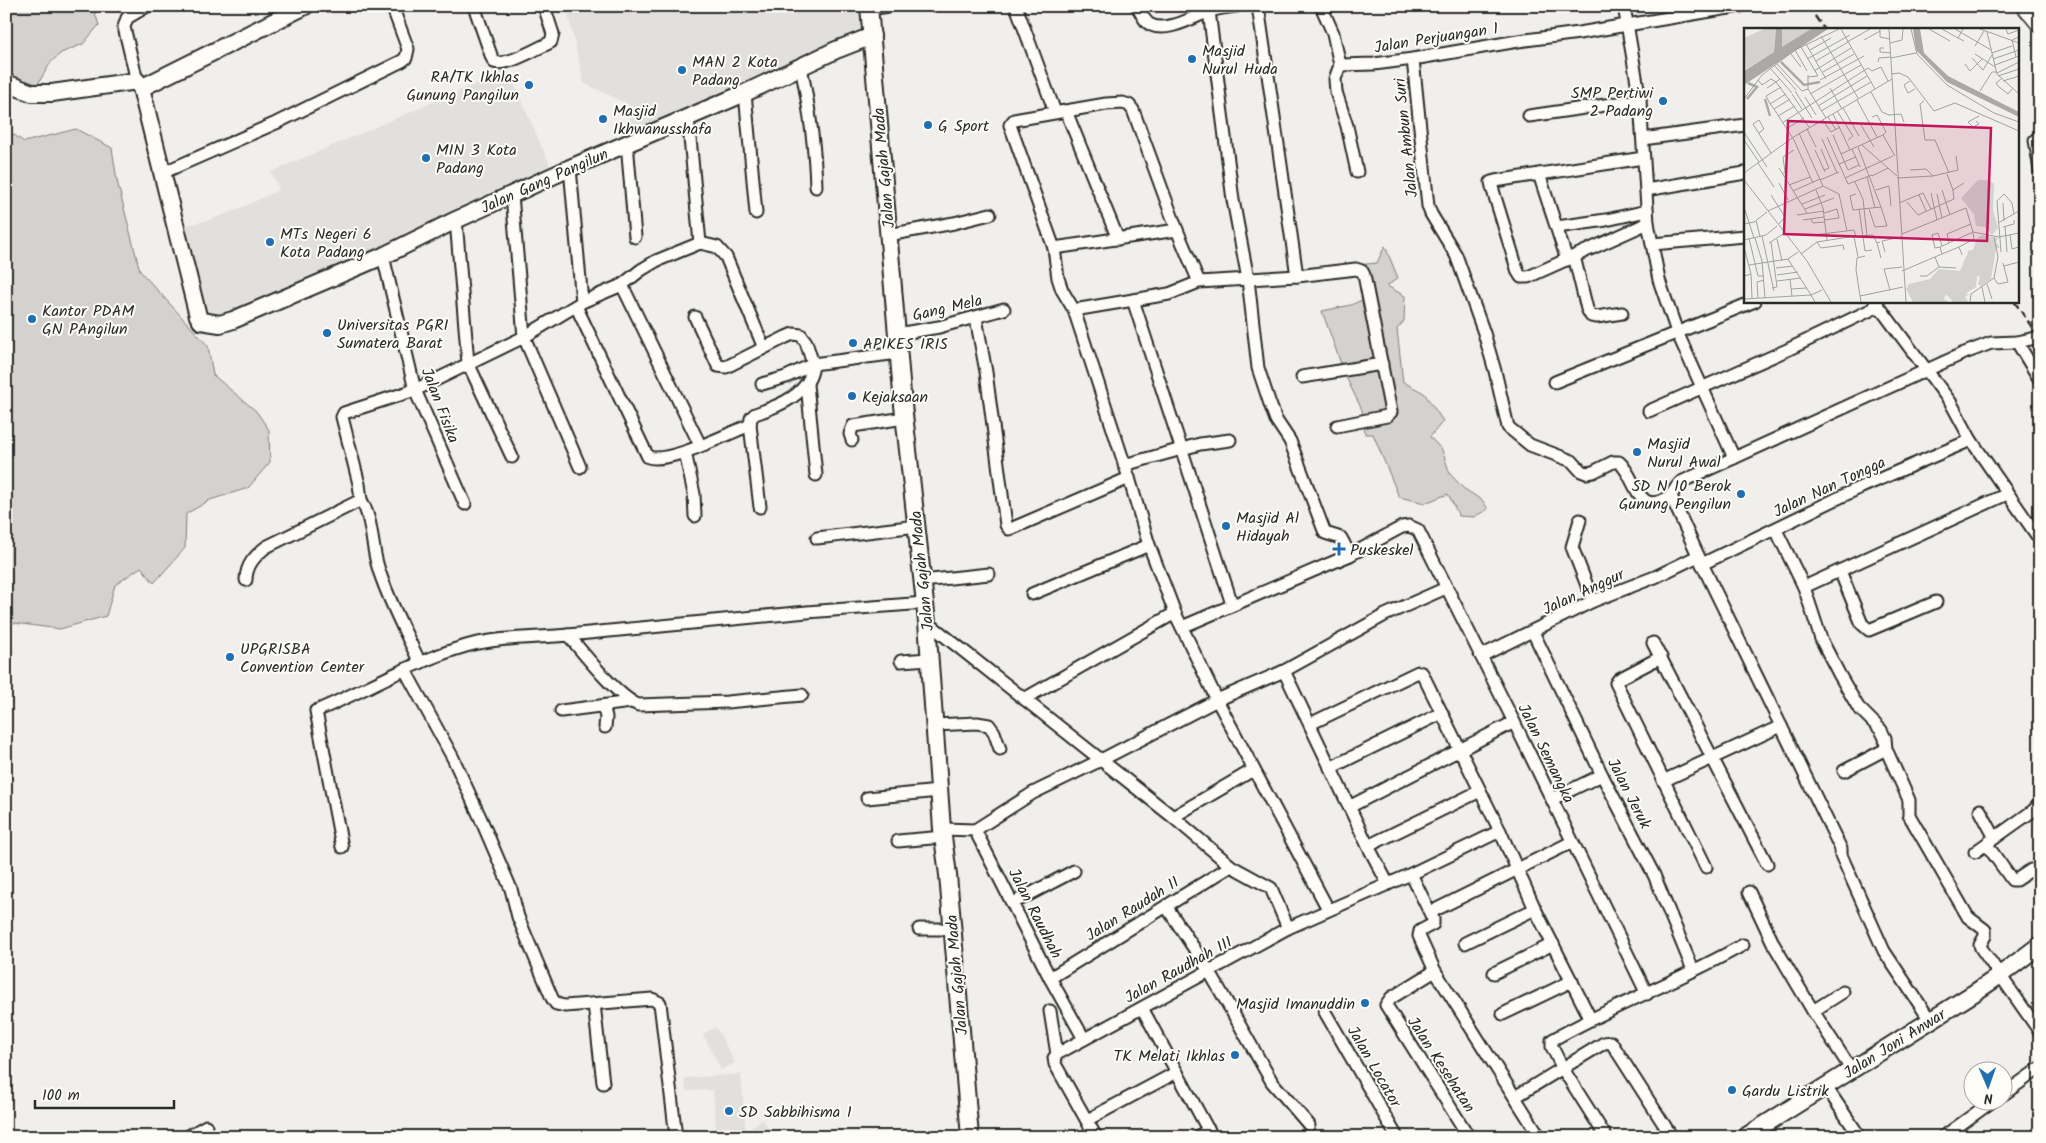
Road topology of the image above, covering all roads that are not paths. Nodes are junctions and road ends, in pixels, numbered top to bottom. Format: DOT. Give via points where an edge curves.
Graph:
graph roads {
  1 [pos="147,6"];
  2 [pos="304,6"];
  3 [pos="392,6"];
  4 [pos="474,6"];
  5 [pos="544,6"];
  6 [pos="889,6"];
  7 [pos="1016,6"];
  8 [pos="1137,6"];
  9 [pos="1237,6"];
  10 [pos="1258,6"];
  11 [pos="1321,6"];
  12 [pos="1624,6"];
  13 [pos="1741,6"];
  14 [pos="2026,6"];
  15 [pos="869,8"];
  16 [pos="1209,11"];
  17 [pos="2040,23"];
  18 [pos="1628,24"];
  19 [pos="872,36"];
  20 [pos="1414,59"];
  21 [pos="1340,65"];
  22 [pos="801,67"];
  23 [pos="6,84"];
  24 [pos="139,84"];
  25 [pos="745,93"];
  26 [pos="1640,100"];
  27 [pos="1061,112"];
  28 [pos="1529,116"];
  29 [pos="688,117"];
  30 [pos="1744,125"];
  31 [pos="2040,136"];
  32 [pos="1643,139"];
  33 [pos="627,143"];
  34 [pos="1643,158"];
  35 [pos="570,168"];
  36 [pos="2040,170"];
  37 [pos="1357,172"];
  38 [pos="162,173"];
  39 [pos="1744,173"];
  40 [pos="1540,174"];
  41 [pos="816,187"];
  42 [pos="1646,190"];
  43 [pos="512,195"];
  44 [pos="1647,211"];
  45 [pos="756,213"];
  46 [pos="990,214"];
  47 [pos="456,220"];
  48 [pos="1648,223"];
  49 [pos="1557,227"];
  50 [pos="1177,230"];
  51 [pos="888,235"];
  52 [pos="1744,236"];
  53 [pos="635,237"];
  54 [pos="1118,239"];
  55 [pos="700,243"];
  56 [pos="1652,244"];
  57 [pos="1054,248"];
  58 [pos="383,256"];
  59 [pos="1570,258"];
  60 [pos="1297,276"];
  61 [pos="1248,279"];
  62 [pos="1198,282"];
  63 [pos="622,285"];
  64 [pos="1133,300"];
  65 [pos="1752,302"];
  66 [pos="579,304"];
  67 [pos="1877,304"];
  68 [pos="1004,309"];
  69 [pos="1074,310"];
  70 [pos="1622,313"];
  71 [pos="695,317"];
  72 [pos="976,318"];
  73 [pos="1677,332"];
  74 [pos="897,334"];
  75 [pos="524,337"];
  76 [pos="2040,337"];
  77 [pos="2017,342"];
  78 [pos="764,348"];
  79 [pos="898,353"];
  80 [pos="468,363"];
  81 [pos="813,364"];
  82 [pos="1382,364"];
  83 [pos="1925,370"];
  84 [pos="1302,377"];
  85 [pos="2040,380"];
  86 [pos="1555,382"];
  87 [pos="762,384"];
  88 [pos="807,384"];
  89 [pos="1702,389"];
  90 [pos="415,390"];
  91 [pos="1649,411"];
  92 [pos="904,418"];
  93 [pos="750,425"];
  94 [pos="1337,426"];
  95 [pos="852,440"];
  96 [pos="1230,440"];
  97 [pos="1972,440"];
  98 [pos="700,446"];
  99 [pos="1181,449"];
  100 [pos="685,452"];
  101 [pos="512,457"];
  102 [pos="1734,458"];
  103 [pos="1124,465"];
  104 [pos="580,467"];
  105 [pos="816,475"];
  106 [pos="1129,478"];
  107 [pos="2007,494"];
  108 [pos="1671,496"];
  109 [pos="361,500"];
  110 [pos="465,504"];
  111 [pos="760,507"];
  112 [pos="695,516"];
  113 [pos="1580,520"];
  114 [pos="917,526"];
  115 [pos="1776,530"];
  116 [pos="817,538"];
  117 [pos="2040,540"];
  118 [pos="1149,545"];
  119 [pos="1350,555"];
  120 [pos="1700,560"];
  121 [pos="1840,571"];
  122 [pos="988,574"];
  123 [pos="246,580"];
  124 [pos="922,581"];
  125 [pos="1804,587"];
  126 [pos="1446,588"];
  127 [pos="1032,594"];
  128 [pos="1593,601"];
  129 [pos="1936,602"];
  130 [pos="925,603"];
  131 [pos="1232,604"];
  132 [pos="1175,613"];
  133 [pos="927,622"];
  134 [pos="1182,627"];
  135 [pos="1533,632"];
  136 [pos="568,635"];
  137 [pos="1654,643"];
  138 [pos="1482,656"];
  139 [pos="1661,657"];
  140 [pos="929,659"];
  141 [pos="901,661"];
  142 [pos="420,663"];
  143 [pos="406,670"];
  144 [pos="1284,671"];
  145 [pos="802,695"];
  146 [pos="1024,699"];
  147 [pos="1216,700"];
  148 [pos="630,702"];
  149 [pos="603,706"];
  150 [pos="561,711"];
  151 [pos="1442,713"];
  152 [pos="1514,722"];
  153 [pos="1310,724"];
  154 [pos="934,725"];
  155 [pos="1780,726"];
  156 [pos="605,727"];
  157 [pos="1000,749"];
  158 [pos="1460,749"];
  159 [pos="1886,749"];
  160 [pos="1711,758"];
  161 [pos="1101,760"];
  162 [pos="1330,768"];
  163 [pos="1253,770"];
  164 [pos="1844,771"];
  165 [pos="1602,775"];
  166 [pos="1663,782"];
  167 [pos="939,791"];
  168 [pos="1480,791"];
  169 [pos="867,798"];
  170 [pos="1552,799"];
  171 [pos="2040,803"];
  172 [pos="1349,807"];
  173 [pos="1980,810"];
  174 [pos="1173,817"];
  175 [pos="975,830"];
  176 [pos="1500,831"];
  177 [pos="942,833"];
  178 [pos="898,841"];
  179 [pos="1572,842"];
  180 [pos="1990,842"];
  181 [pos="1368,846"];
  182 [pos="342,847"];
  183 [pos="1975,852"];
  184 [pos="1767,864"];
  185 [pos="1231,866"];
  186 [pos="1706,867"];
  187 [pos="1518,870"];
  188 [pos="2030,870"];
  189 [pos="1074,871"];
  190 [pos="1411,874"];
  191 [pos="1388,884"];
  192 [pos="1749,892"];
  193 [pos="1013,903"];
  194 [pos="1166,906"];
  195 [pos="1535,908"];
  196 [pos="1328,909"];
  197 [pos="1431,912"];
  198 [pos="1288,928"];
  199 [pos="919,929"];
  200 [pos="952,930"];
  201 [pos="1465,943"];
  202 [pos="1553,944"];
  203 [pos="1743,945"];
  204 [pos="2040,945"];
  205 [pos="1693,970"];
  206 [pos="1209,971"];
  207 [pos="1435,971"];
  208 [pos="1494,972"];
  209 [pos="2000,976"];
  210 [pos="1050,978"];
  211 [pos="1572,981"];
  212 [pos="1843,992"];
  213 [pos="1647,994"];
  214 [pos="594,1004"];
  215 [pos="1142,1008"];
  216 [pos="1050,1011"];
  217 [pos="1813,1011"];
  218 [pos="1325,1012"];
  219 [pos="1503,1014"];
  220 [pos="1590,1018"];
  221 [pos="1930,1020"];
  222 [pos="2040,1032"];
  223 [pos="1084,1039"];
  224 [pos="1057,1054"];
  225 [pos="2040,1068"];
  226 [pos="1563,1069"];
  227 [pos="1851,1069"];
  228 [pos="1176,1072"];
  229 [pos="603,1083"];
  230 [pos="1826,1087"];
  231 [pos="2014,1087"];
  232 [pos="1515,1097"];
  233 [pos="1980,1110"];
  234 [pos="1087,1120"];
  235 [pos="1309,1125"];
  236 [pos="206,1126"];
  237 [pos="1763,1132"];
  238 [pos="1211,1133"];
  239 [pos="187,1137"];
  240 [pos="676,1137"];
  241 [pos="970,1137"];
  242 [pos="1096,1137"];
  243 [pos="1196,1137"];
  244 [pos="1397,1137"];
  245 [pos="1469,1137"];
  246 [pos="1540,1137"];
  247 [pos="1606,1137"];
  248 [pos="1672,1137"];
  249 [pos="1745,1137"];
  250 [pos="1860,1137"];
  251 [pos="1943,1137"];
  1 -- 24 [label="street" via="127,18 124,27"];
  2 -- 24 [label="main road"];
  3 -- 38 [label="street" via="408,49 402,61 276,123"];
  4 -- 5 [label="street" via="497,64 551,42 553,34"];
  6 -- 15 [label="street"];
  7 -- 27 [label="street"];
  8 -- 16 [label="street" via="1151,26 1167,26"];
  9 -- 16 [label="street"];
  10 -- 60 [label="street"];
  11 -- 21 [label="street" via="1333,33"];
  12 -- 18 [label="street"];
  13 -- 18 [label="street, Jalan Perjuangan 1"];
  14 -- 17 [label="main road"];
  15 -- 19 [label="main road, Jalan Gajah Mada"];
  16 -- 61 [label="street" via="1233,200"];
  18 -- 20 [label="street, Jalan Perjuangan 1"];
  18 -- 26 [label="street"];
  19 -- 22 [label="main road, Jalan Gang Pangilun"];
  19 -- 51 [label="main road, Jalan Gajah Mada"];
  20 -- 21 [label="street, Jalan Perjuangan 1"];
  20 -- 108 [label="street, Jalan Ambun Suri" via="1428,206 1462,272 1495,371 1508,427 1530,445 1572,461 1586,474 1619,462 1635,489 1649,503"];
  21 -- 37 [label="street" via="1335,78 1336,92"];
  22 -- 25 [label="main road, Jalan Gang Pangilun"];
  22 -- 41 [label="street" via="808,99"];
  23 -- 24 [label="main road" via="32,93 52,93"];
  24 -- 38 [label="main road"];
  25 -- 29 [label="main road, Jalan Gang Pangilun"];
  25 -- 45 [label="street"];
  26 -- 28 [label="street"];
  26 -- 32 [label="street"];
  27 -- 50 [label="street" via="1123,103 1129,105"];
  27 -- 54 [label="street"];
  27 -- 57 [label="street" via="1014,120 1010,125"];
  29 -- 33 [label="main road, Jalan Gang Pangilun"];
  29 -- 55 [label="street"];
  30 -- 32 [label="street"];
  31 -- 36 [label="street" via="2035,140"];
  32 -- 34 [label="street"];
  33 -- 35 [label="main road, Jalan Gang Pangilun"];
  33 -- 53 [label="street"];
  34 -- 40 [label="street"];
  34 -- 42 [label="street"];
  35 -- 43 [label="main road, Jalan Gang Pangilun"];
  35 -- 66 [label="street"];
  38 -- 58 [label="main road, Jalan Gang Pangilun" via="201,321 220,324 233,320"];
  39 -- 42 [label="street"];
  40 -- 49 [label="street"];
  40 -- 59 [label="street" via="1492,182 1518,272 1522,277 1528,277"];
  42 -- 44 [label="street"];
  43 -- 47 [label="main road, Jalan Gang Pangilun"];
  43 -- 75 [label="street"];
  44 -- 48 [label="street"];
  44 -- 49 [label="street"];
  46 -- 51 [label="street"];
  47 -- 58 [label="main road, Jalan Gang Pangilun"];
  47 -- 80 [label="street"];
  48 -- 56 [label="street"];
  48 -- 59 [label="street"];
  49 -- 59 [label="street"];
  50 -- 54 [label="street"];
  50 -- 62 [label="street"];
  51 -- 74 [label="main road, Jalan Gajah Mada"];
  52 -- 56 [label="street"];
  54 -- 57 [label="street"];
  55 -- 63 [label="street" via="656,261"];
  55 -- 78 [label="street" via="717,247 726,257"];
  56 -- 73 [label="street" via="1659,280"];
  57 -- 69 [label="street" via="1058,278"];
  58 -- 90 [label="street, Jalan Fisika"];
  59 -- 70 [label="street" via="1591,316"];
  60 -- 61 [label="street"];
  60 -- 82 [label="street" via="1362,271"];
  61 -- 62 [label="street"];
  61 -- 119 [label="street" via="1258,368 1270,404 1290,441 1325,533 1341,538"];
  62 -- 64 [label="street" via="1170,294"];
  63 -- 66 [label="street"];
  63 -- 98 [label="street"];
  64 -- 69 [label="street"];
  64 -- 99 [label="street"];
  65 -- 73 [label="street"];
  66 -- 75 [label="street"];
  66 -- 100 [label="street" via="648,457 655,460"];
  67 -- 83 [label="street"];
  67 -- 89 [label="street"];
  68 -- 72 [label="street, Gang Mela"];
  69 -- 103 [label="street"];
  71 -- 78 [label="street" via="718,366 726,367"];
  72 -- 74 [label="street, Gang Mela"];
  72 -- 106 [label="street" via="1006,526 1013,528"];
  73 -- 86 [label="street"];
  73 -- 89 [label="street"];
  74 -- 79 [label="main road, Jalan Gajah Mada"];
  75 -- 80 [label="street"];
  75 -- 104 [label="street"];
  76 -- 77 [label="street"];
  77 -- 83 [label="street" via="1991,344"];
  77 -- 85 [label="street"];
  78 -- 81 [label="street" via="793,334 801,335"];
  79 -- 81 [label="street"];
  79 -- 92 [label="main road, Jalan Gajah Mada"];
  80 -- 90 [label="street"];
  80 -- 101 [label="street"];
  81 -- 87 [label="street"];
  81 -- 88 [label="street"];
  82 -- 84 [label="street"];
  82 -- 94 [label="street" via="1390,414"];
  83 -- 97 [label="street" via="1951,403"];
  83 -- 102 [label="street"];
  88 -- 93 [label="street" via="790,399 754,414"];
  88 -- 105 [label="street"];
  89 -- 91 [label="street"];
  89 -- 102 [label="street"];
  90 -- 109 [label="street" via="343,415"];
  90 -- 110 [label="street, Jalan Fisika"];
  92 -- 95 [label="street" via="852,426"];
  92 -- 114 [label="main road, Jalan Gajah Mada"];
  93 -- 98 [label="street"];
  93 -- 111 [label="street"];
  96 -- 99 [label="street"];
  97 -- 107 [label="street"];
  97 -- 115 [label="street, Jalan Nan Tongga" via="1859,488"];
  98 -- 100 [label="street"];
  99 -- 103 [label="street"];
  99 -- 131 [label="street"];
  100 -- 112 [label="street"];
  102 -- 108 [label="street" via="1681,482"];
  103 -- 106 [label="street"];
  106 -- 118 [label="street"];
  107 -- 117 [label="street"];
  107 -- 121 [label="street"];
  108 -- 120 [label="street"];
  109 -- 123 [label="street" via="266,547 256,555 246,571"];
  109 -- 142 [label="street" via="370,519 378,569"];
  113 -- 128 [label="street" via="1572,547"];
  114 -- 116 [label="street"];
  114 -- 124 [label="main road, Jalan Gajah Mada"];
  115 -- 120 [label="street, Jalan Nan Tongga"];
  115 -- 125 [label="street"];
  118 -- 127 [label="street"];
  118 -- 132 [label="street"];
  119 -- 126 [label="street, Jalan Semangka" via="1402,527 1415,527"];
  119 -- 131 [label="street"];
  120 -- 128 [label="street, Jalan Anggur"];
  120 -- 155 [label="street"];
  121 -- 125 [label="street"];
  121 -- 129 [label="street" via="1862,624 1869,630"];
  122 -- 124 [label="street"];
  124 -- 130 [label="main road, Jalan Gajah Mada"];
  125 -- 159 [label="street" via="1825,648 1858,707 1881,730"];
  126 -- 138 [label="street, Jalan Semangka"];
  126 -- 144 [label="street" via="1385,615"];
  128 -- 135 [label="street, Jalan Anggur"];
  130 -- 133 [label="main road, Jalan Gajah Mada"];
  130 -- 136 [label="street"];
  131 -- 134 [label="street"];
  132 -- 134 [label="street"];
  132 -- 146 [label="street"];
  133 -- 140 [label="main road, Jalan Gajah Mada"];
  133 -- 146 [label="street"];
  134 -- 147 [label="street"];
  135 -- 138 [label="street, Jalan Anggur"];
  135 -- 165 [label="street, Jalan Jeruk"];
  136 -- 142 [label="street" via="482,643"];
  136 -- 148 [label="street"];
  137 -- 139 [label="street"];
  138 -- 152 [label="street, Jalan Semangka"];
  139 -- 160 [label="street"];
  139 -- 166 [label="street" via="1619,678 1616,683"];
  140 -- 141 [label="street"];
  140 -- 154 [label="main road, Jalan Gajah Mada"];
  142 -- 143 [label="street"];
  143 -- 182 [label="street" via="316,711"];
  143 -- 214 [label="street" via="480,817 552,998 556,1004 565,1006"];
  144 -- 147 [label="street"];
  144 -- 153 [label="street"];
  145 -- 148 [label="street" via="645,706"];
  146 -- 161 [label="street"];
  147 -- 161 [label="street"];
  147 -- 163 [label="street"];
  148 -- 149 [label="street"];
  149 -- 150 [label="street"];
  149 -- 156 [label="street"];
  151 -- 153 [label="street" via="1422,673 1418,672"];
  151 -- 158 [label="street"];
  151 -- 162 [label="street"];
  152 -- 158 [label="street"];
  152 -- 170 [label="street, Jalan Semangka"];
  153 -- 162 [label="street"];
  154 -- 157 [label="street" via="989,725"];
  154 -- 167 [label="main road, Jalan Gajah Mada"];
  155 -- 160 [label="street"];
  155 -- 221 [label="street" via="1841,849 1884,951"];
  158 -- 168 [label="street"];
  158 -- 172 [label="street"];
  159 -- 164 [label="street"];
  159 -- 209 [label="street" via="1910,800 1909,815 1968,917 1985,930 1980,946"];
  160 -- 166 [label="street"];
  160 -- 184 [label="street"];
  161 -- 174 [label="street"];
  161 -- 175 [label="street" via="1033,793"];
  162 -- 172 [label="street"];
  163 -- 174 [label="street"];
  163 -- 196 [label="street"];
  165 -- 170 [label="street"];
  165 -- 205 [label="street, Jalan Jeruk" via="1654,875"];
  166 -- 186 [label="street"];
  167 -- 169 [label="street"];
  167 -- 177 [label="main road, Jalan Gajah Mada"];
  168 -- 176 [label="street"];
  168 -- 181 [label="street"];
  170 -- 179 [label="street, Jalan Semangka"];
  171 -- 180 [label="street"];
  172 -- 181 [label="street"];
  173 -- 180 [label="street"];
  174 -- 185 [label="street"];
  175 -- 177 [label="street"];
  175 -- 193 [label="street, Jalan Raudhah"];
  176 -- 187 [label="street"];
  176 -- 190 [label="street, Jalan Raudhah III"];
  177 -- 178 [label="street"];
  177 -- 200 [label="main road, Jalan Gajah Mada"];
  179 -- 187 [label="street"];
  179 -- 213 [label="street, Jalan Semangka"];
  180 -- 183 [label="street"];
  180 -- 188 [label="street" via="2012,880"];
  181 -- 191 [label="street"];
  185 -- 194 [label="street, Jalan Raudah II"];
  185 -- 198 [label="street" via="1271,888"];
  187 -- 195 [label="street"];
  187 -- 197 [label="street"];
  189 -- 193 [label="street"];
  190 -- 191 [label="street, Jalan Raudhah III"];
  190 -- 197 [label="street"];
  191 -- 196 [label="street, Jalan Raudhah III"];
  192 -- 217 [label="street" via="1774,945"];
  193 -- 210 [label="street, Jalan Raudhah"];
  194 -- 206 [label="street"];
  194 -- 210 [label="street, Jalan Raudah II"];
  195 -- 201 [label="street"];
  195 -- 202 [label="street"];
  196 -- 198 [label="street, Jalan Raudhah III"];
  197 -- 207 [label="street" via="1434,922 1420,931 1419,936"];
  198 -- 206 [label="street, Jalan Raudhah III"];
  199 -- 200 [label="street"];
  200 -- 241 [label="main road, Jalan Gajah Mada"];
  202 -- 208 [label="street"];
  202 -- 211 [label="street"];
  203 -- 205 [label="street"];
  204 -- 209 [label="main road, Jalan Joni Anwar"];
  205 -- 213 [label="street"];
  206 -- 215 [label="street, Jalan Raudhah III"];
  206 -- 235 [label="street" via="1272,1082"];
  207 -- 232 [label="street"];
  207 -- 245 [label="street, Jalan Kesehatan" via="1391,998 1387,1009"];
  209 -- 221 [label="main road, Jalan Joni Anwar"];
  209 -- 222 [label="street"];
  210 -- 223 [label="street, Jalan Raudhah"];
  211 -- 219 [label="street"];
  211 -- 220 [label="street"];
  212 -- 217 [label="street"];
  213 -- 220 [label="street"];
  214 -- 229 [label="street"];
  214 -- 240 [label="street" via="652,999 660,1003"];
  215 -- 223 [label="street, Jalan Raudhah III"];
  215 -- 228 [label="street"];
  216 -- 224 [label="street"];
  217 -- 227 [label="street"];
  218 -- 244 [label="street, Jalan Locator"];
  220 -- 226 [label="street" via="1552,1040 1553,1050"];
  221 -- 227 [label="main road, Jalan Joni Anwar"];
  223 -- 224 [label="street, Jalan Raudhah III"];
  224 -- 234 [label="street" via="1055,1064"];
  225 -- 231 [label="street"];
  226 -- 232 [label="street"];
  226 -- 247 [label="street"];
  226 -- 248 [label="street" via="1604,1043 1611,1042"];
  227 -- 230 [label="main road, Jalan Joni Anwar"];
  228 -- 234 [label="street"];
  228 -- 238 [label="street"];
  230 -- 237 [label="main road, Jalan Joni Anwar"];
  230 -- 250 [label="street"];
  232 -- 246 [label="street"];
  233 -- 251 [label="street"];
  234 -- 242 [label="street"];
  236 -- 239 [label="street"];
  237 -- 249 [label="main road, Jalan Joni Anwar"];
  238 -- 243 [label="street"];
}
